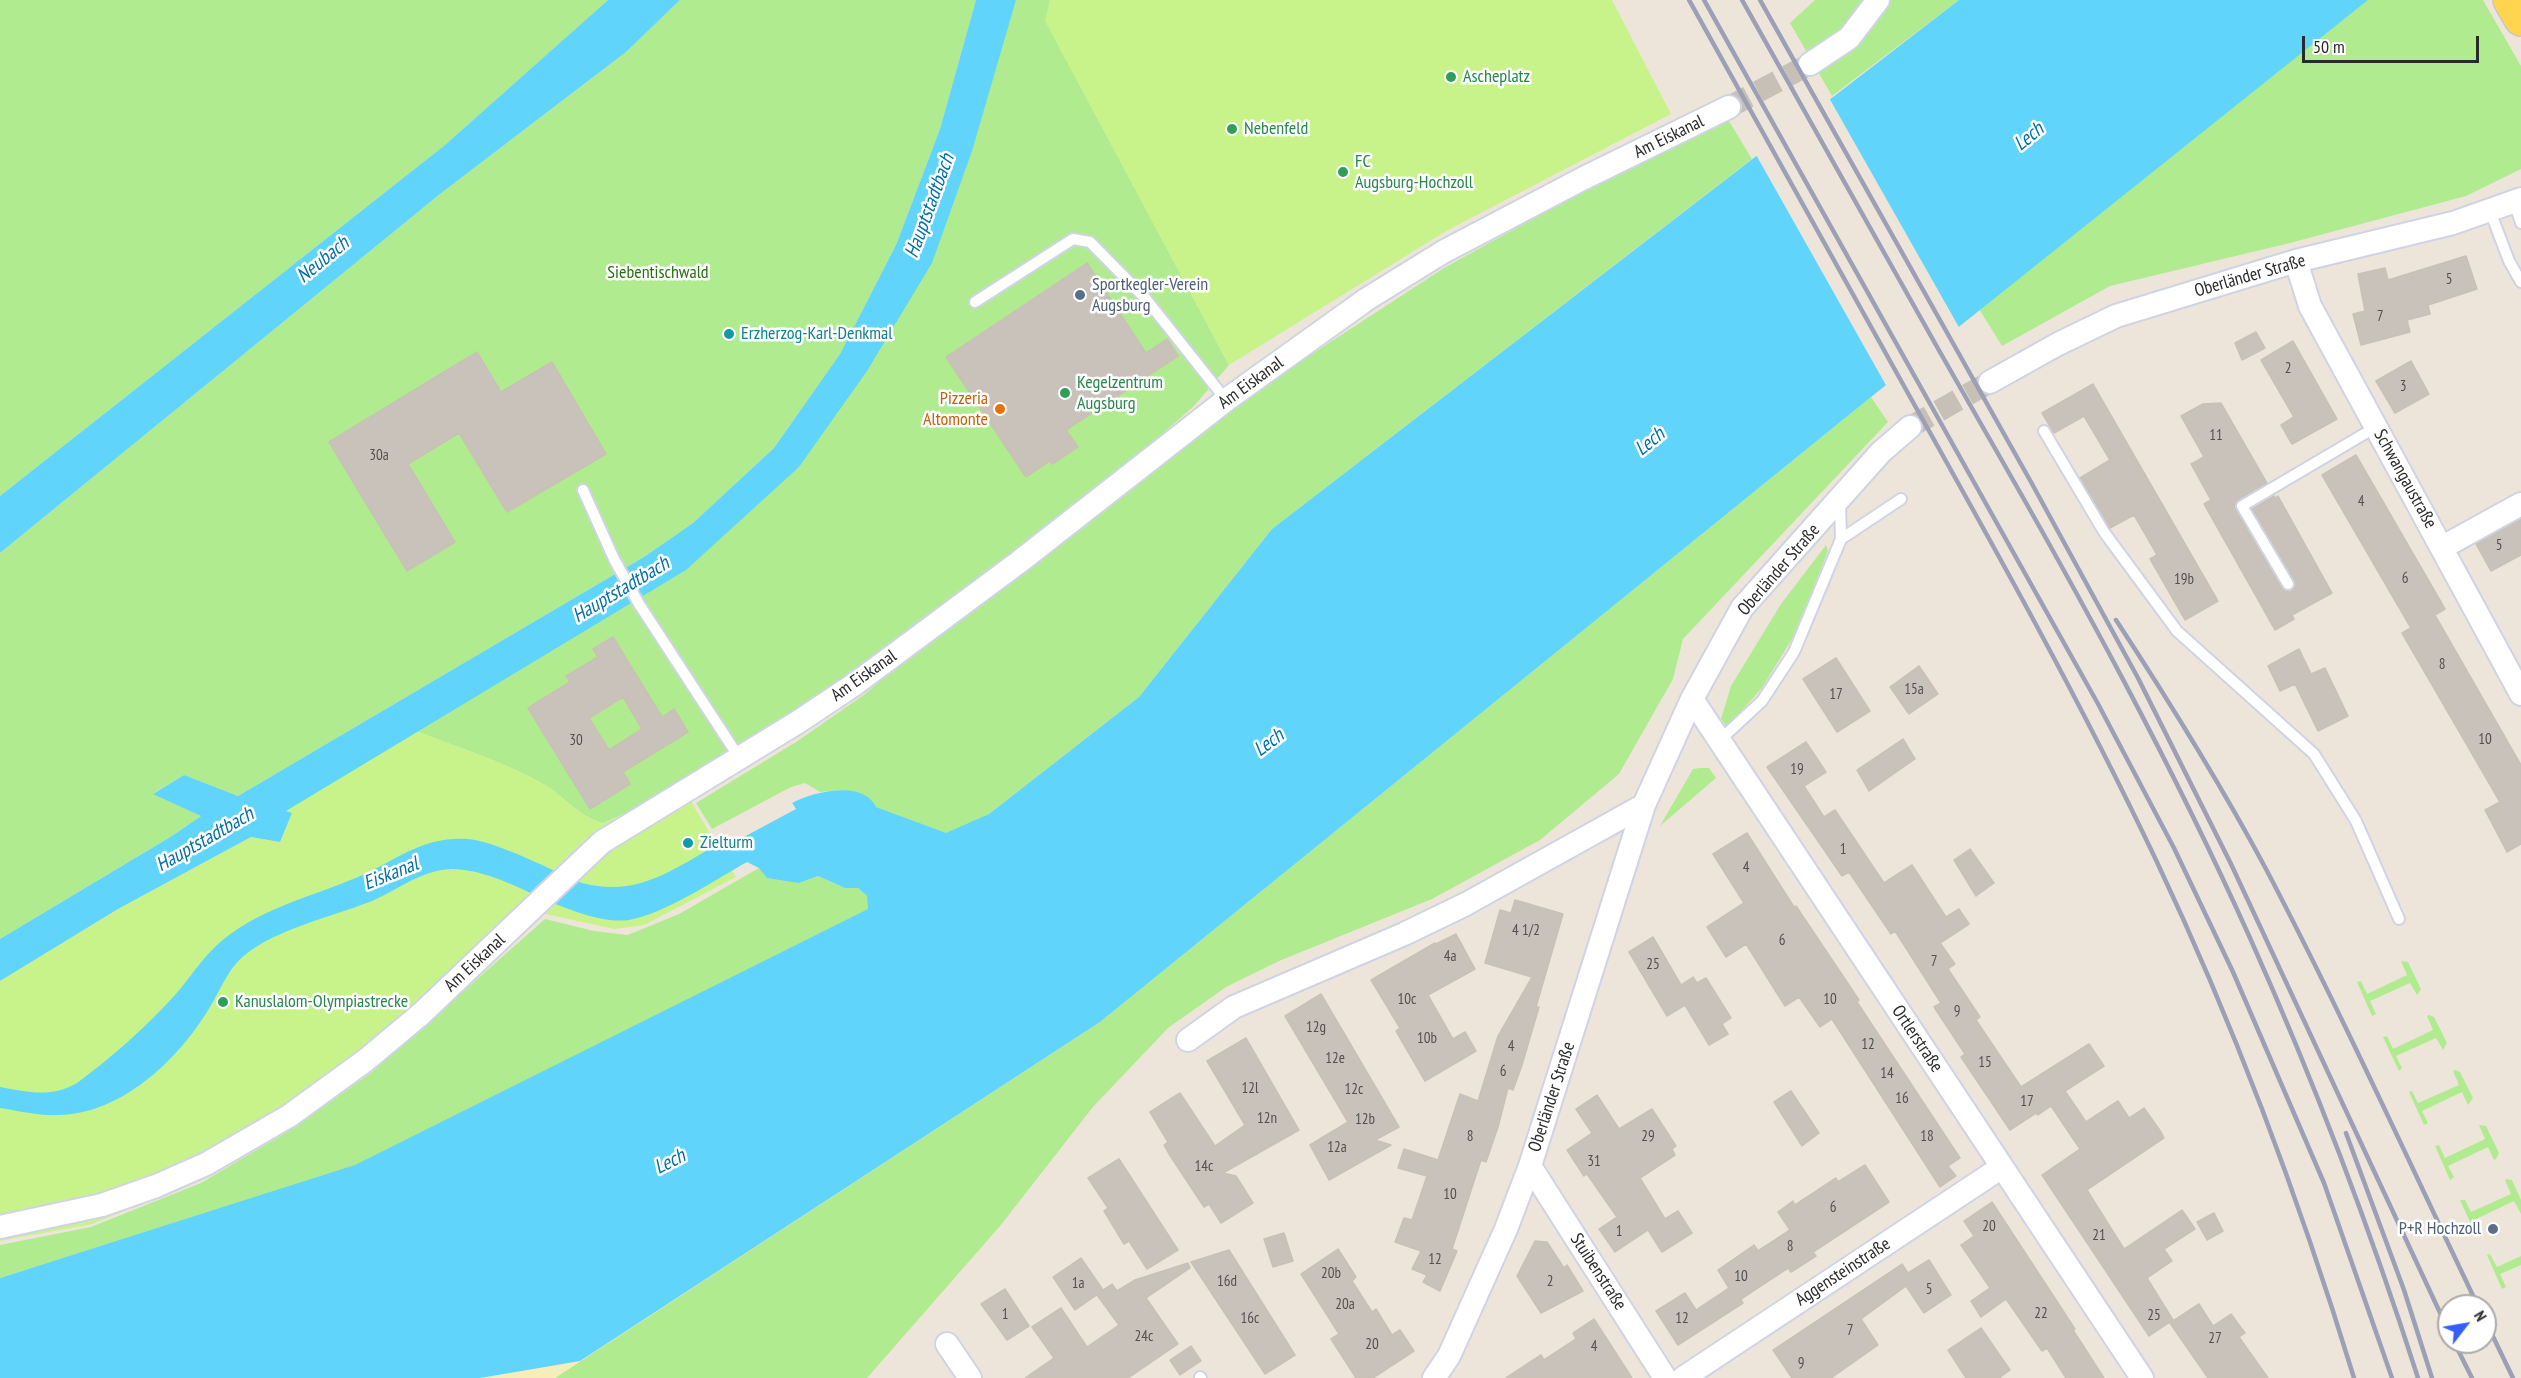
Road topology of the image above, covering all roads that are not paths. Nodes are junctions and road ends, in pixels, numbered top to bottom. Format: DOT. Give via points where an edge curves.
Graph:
graph roads {
  1 [pos="1878,0"];
  2 [pos="1810,64"];
  3 [pos="1729,108"];
  4 [pos="2519,208"];
  5 [pos="2490,211"];
  6 [pos="2296,261"];
  7 [pos="2521,282"];
  8 [pos="975,302"];
  9 [pos="1990,382"];
  10 [pos="1226,400"];
  11 [pos="1910,427"];
  12 [pos="2376,427"];
  13 [pos="2044,431"];
  14 [pos="583,490"];
  15 [pos="1840,499"];
  16 [pos="1901,499"];
  17 [pos="2521,504"];
  18 [pos="1841,539"];
  19 [pos="2443,547"];
  20 [pos="2288,584"];
  21 [pos="2521,694"];
  22 [pos="1692,699"];
  23 [pos="1720,740"];
  24 [pos="740,759"];
  25 [pos="1644,806"];
  26 [pos="2399,919"];
  27 [pos="1188,1040"];
  28 [pos="1530,1166"];
  29 [pos="2002,1167"];
  30 [pos="0,1227"];
  31 [pos="947,1344"];
  32 [pos="970,1378"];
  33 [pos="1434,1378"];
  34 [pos="1665,1378"];
  35 [pos="1683,1378"];
  36 [pos="2142,1378"];
  1 -- 2 [label="street" via="1849,38"];
  3 -- 10 [label="street, Am Eiskanal" via="1443,252 1366,299"];
  4 -- 5 [label="street, Oberländer Straße"];
  5 -- 6 [label="street, Oberländer Straße"];
  5 -- 7 [label="lane"];
  6 -- 9 [label="street, Oberländer Straße" via="2115,316"];
  6 -- 12 [label="street, Schwangaustraße" via="2310,306"];
  8 -- 10 [label="lane" via="1073,239 1090,242 1146,299"];
  10 -- 24 [label="street, Am Eiskanal" via="907,646"];
  11 -- 15 [label="street, Oberländer Straße" via="1881,452"];
  12 -- 19 [label="street, Schwangaustraße"];
  12 -- 20 [label="lane" via="2242,506"];
  13 -- 26 [label="lane" via="2104,532 2177,631 2314,753 2356,821"];
  14 -- 24 [label="lane" via="639,604"];
  15 -- 18 [label="lane, Oberländer Straße"];
  15 -- 22 [label="street, Oberländer Straße" via="1743,608"];
  16 -- 18 [label="lane"];
  17 -- 19 [label="street"];
  18 -- 23 [label="lane, Oberländer Straße" via="1794,652 1762,701"];
  19 -- 21 [label="street, Schwangaustraße"];
  22 -- 23 [label="street, Ortlerstraße"];
  22 -- 25 [label="street, Oberländer Straße"];
  23 -- 29 [label="street, Ortlerstraße"];
  24 -- 30 [label="street, Am Eiskanal" via="602,842 421,1014 289,1116 206,1164 156,1186 102,1205"];
  25 -- 27 [label="street" via="1466,904 1234,1007"];
  25 -- 28 [label="street, Oberländer Straße"];
  28 -- 33 [label="street, Oberländer Straße" via="1449,1356"];
  28 -- 34 [label="street, Stuibenstraße"];
  29 -- 35 [label="street, Aggensteinstraße"];
  29 -- 36 [label="street, Ortlerstraße"];
  31 -- 32 [label="street"];
}
